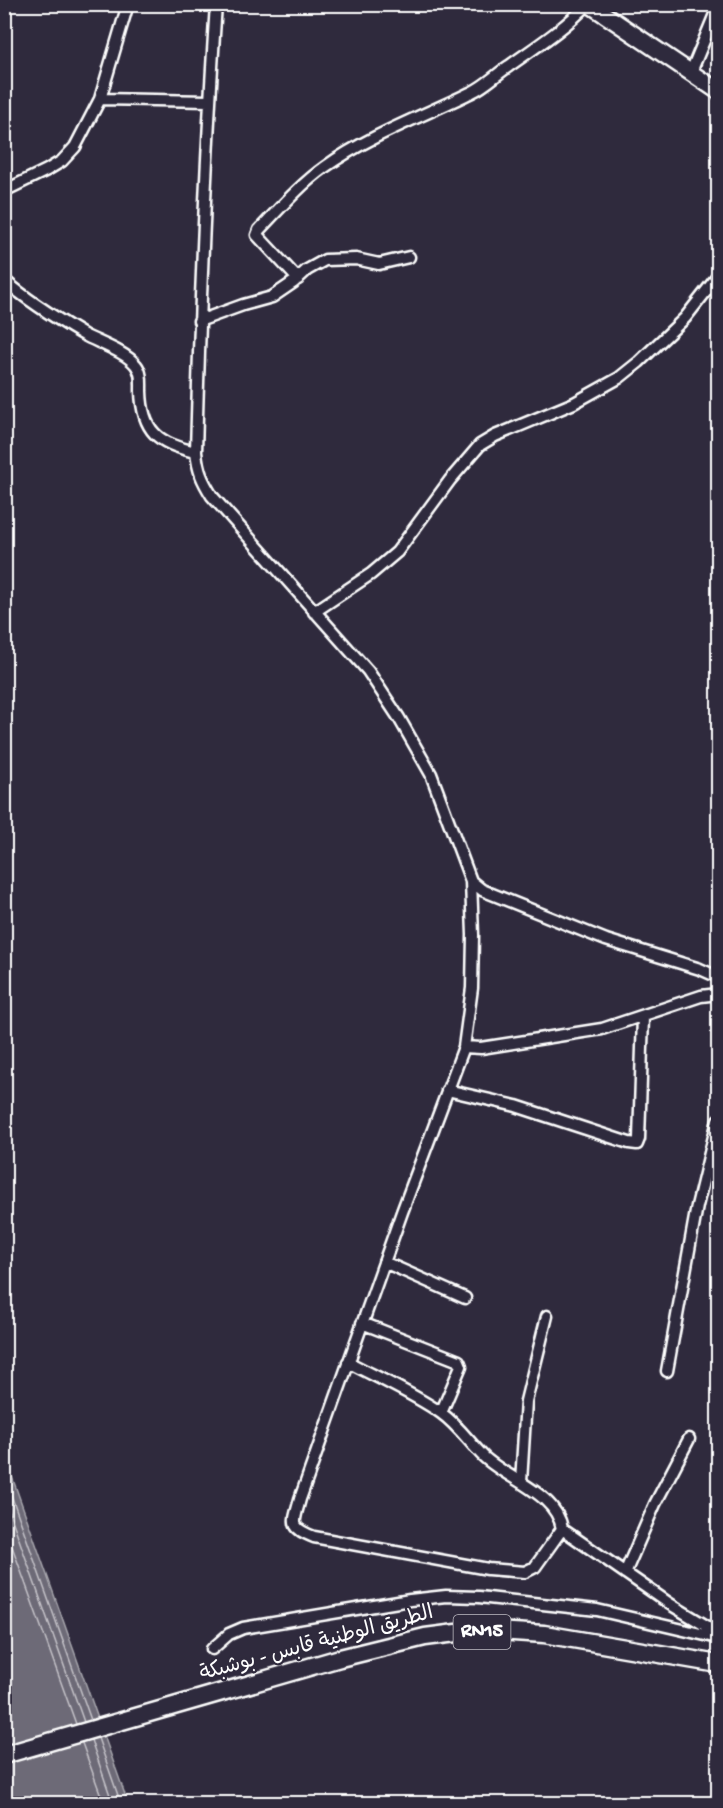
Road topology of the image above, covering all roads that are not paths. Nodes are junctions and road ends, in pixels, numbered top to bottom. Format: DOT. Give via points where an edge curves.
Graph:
graph roads {
  1 [pos="128,4"];
  2 [pos="216,4"];
  3 [pos="589,4"];
  4 [pos="718,7"];
  5 [pos="691,72"];
  6 [pos="718,91"];
  7 [pos="100,99"];
  8 [pos="209,101"];
  9 [pos="4,191"];
  10 [pos="409,257"];
  11 [pos="718,276"];
  12 [pos="298,279"];
  13 [pos="4,280"];
  14 [pos="199,321"];
  15 [pos="196,452"];
  16 [pos="314,612"];
  17 [pos="471,881"];
  18 [pos="718,977"];
  19 [pos="718,994"];
  20 [pos="643,1017"];
  21 [pos="464,1047"];
  22 [pos="447,1090"];
  23 [pos="718,1120"];
  24 [pos="384,1262"];
  25 [pos="465,1298"];
  26 [pos="547,1316"];
  27 [pos="362,1323"];
  28 [pos="348,1362"];
  29 [pos="667,1371"];
  30 [pos="441,1413"];
  31 [pos="689,1439"];
  32 [pos="521,1482"];
  33 [pos="562,1529"];
  34 [pos="625,1573"];
  35 [pos="718,1633"];
  36 [pos="718,1638"];
  37 [pos="212,1649"];
  38 [pos="718,1664"];
  39 [pos="4,1755"];
  1 -- 7 [label="street"];
  2 -- 8 [label="street"];
  3 -- 5 [label="street"];
  3 -- 12 [label="street" via="555,35 474,91 363,144 325,167 294,195 257,235"];
  4 -- 5 [label="street"];
  5 -- 6 [label="street"];
  7 -- 8 [label="street"];
  7 -- 9 [label="street" via="75,147 62,161"];
  8 -- 14 [label="street"];
  10 -- 12 [label="street" via="378,264 356,259 325,260"];
  11 -- 16 [label="street" via="685,318 619,378 574,404 480,445 397,552"];
  12 -- 14 [label="street" via="272,297"];
  13 -- 15 [label="street" via="85,335 131,360 139,370 143,416 148,427 179,449"];
  14 -- 15 [label="street"];
  15 -- 16 [label="street" via="199,473 212,496"];
  16 -- 17 [label="street" via="368,671 399,717 431,774"];
  17 -- 18 [label="street" via="482,890 606,940"];
  17 -- 21 [label="street" via="472,988"];
  19 -- 20 [label="street" via="701,996"];
  20 -- 21 [label="street" via="579,1034"];
  20 -- 22 [label="street" via="637,1144 516,1106"];
  21 -- 22 [label="street"];
  22 -- 24 [label="street"];
  23 -- 29 [label="street" via="697,1206"];
  24 -- 25 [label="street"];
  24 -- 27 [label="street"];
  26 -- 32 [label="street" via="526,1401"];
  27 -- 28 [label="street"];
  27 -- 30 [label="street" via="459,1361"];
  28 -- 30 [label="street"];
  28 -- 33 [label="street" via="300,1499 295,1527 314,1537 488,1569 525,1572 535,1567"];
  30 -- 32 [label="street" via="484,1457"];
  31 -- 34 [label="street"];
  32 -- 33 [label="street" via="553,1509"];
  33 -- 34 [label="street"];
  34 -- 35 [label="street"];
  36 -- 37 [label="street" via="597,1610 446,1596 243,1628"];
  38 -- 39 [label="main road, الطريق الوطنية قابس - بوشبكة / RN15" via="544,1634 456,1633 340,1658"];
}
